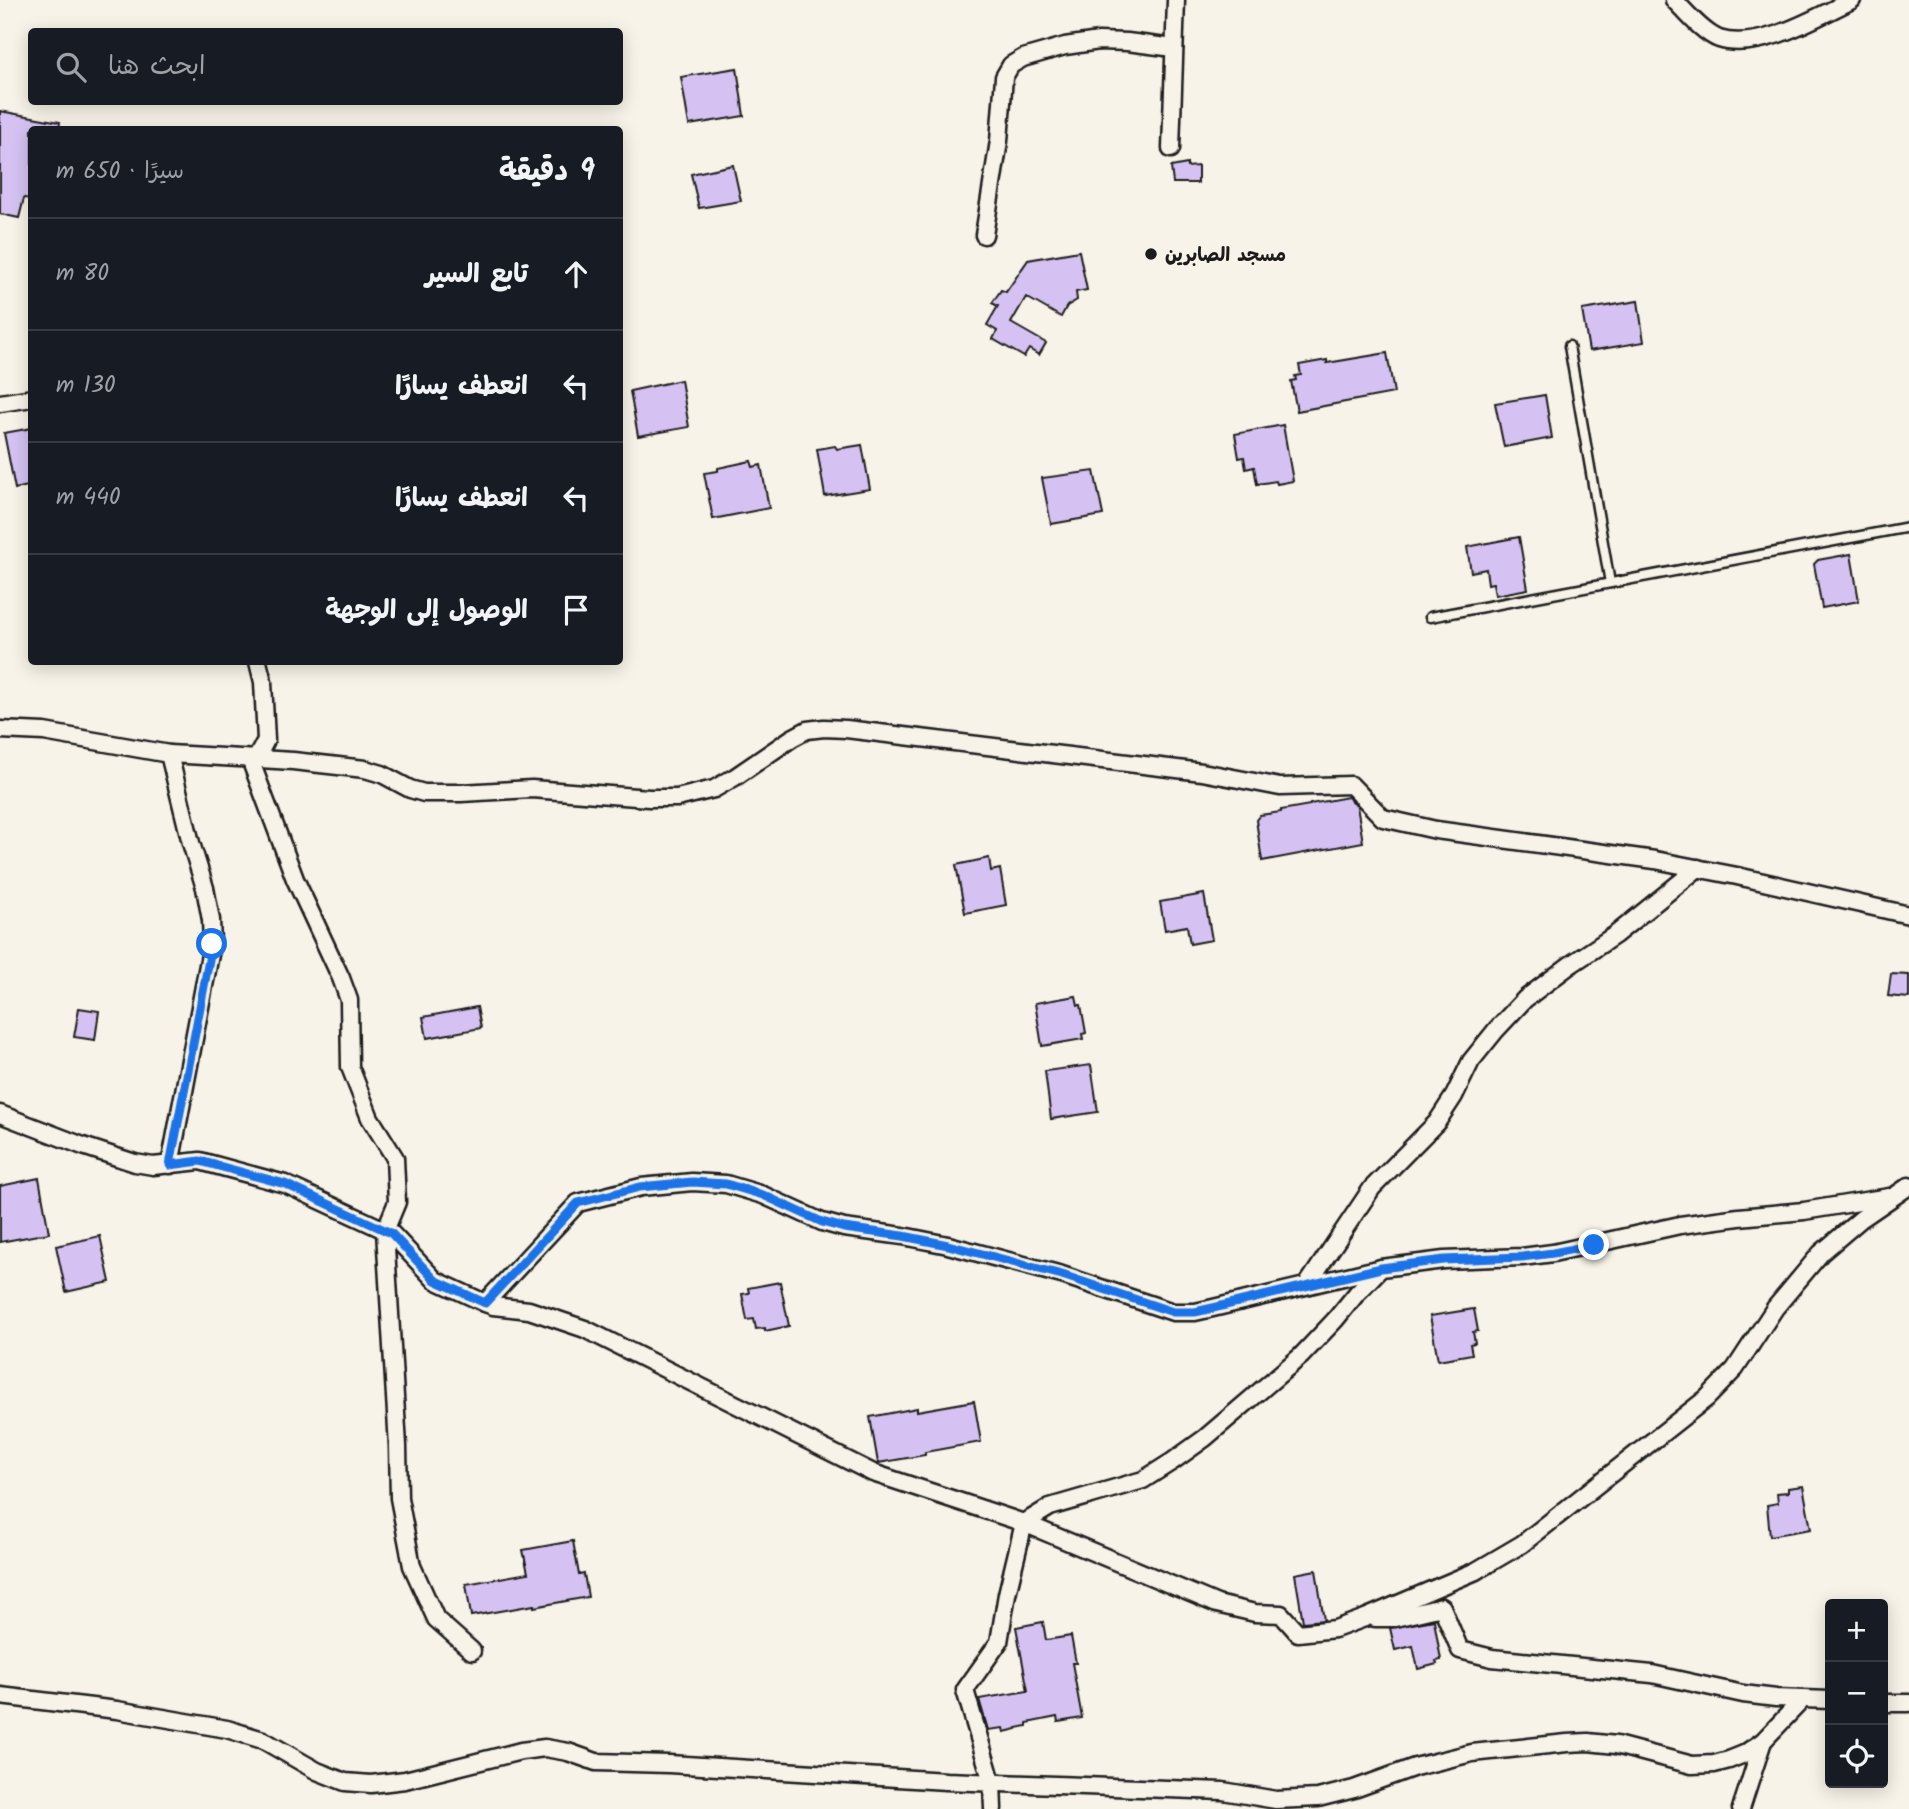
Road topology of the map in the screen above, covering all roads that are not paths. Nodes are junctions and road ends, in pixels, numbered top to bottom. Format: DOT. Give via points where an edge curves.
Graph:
graph roads {
  1 [pos="1176,0"];
  2 [pos="1674,0"];
  3 [pos="1852,0"];
  4 [pos="1174,48"];
  5 [pos="1171,149"];
  6 [pos="984,235"];
  7 [pos="1569,346"];
  8 [pos="28,399"];
  9 [pos="0,403"];
  10 [pos="1909,527"];
  11 [pos="1610,583"];
  12 [pos="1430,617"];
  13 [pos="259,665"];
  14 [pos="0,730"];
  15 [pos="169,754"];
  16 [pos="253,759"];
  17 [pos="1698,869"];
  18 [pos="1909,915"];
  19 [pos="0,1114"];
  20 [pos="170,1165"];
  21 [pos="1909,1186"];
  22 [pos="1895,1196"];
  23 [pos="385,1231"];
  24 [pos="1381,1268"];
  25 [pos="1307,1285"];
  26 [pos="485,1303"];
  27 [pos="1024,1523"];
  28 [pos="1366,1618"];
  29 [pos="472,1651"];
  30 [pos="0,1696"];
  31 [pos="1803,1699"];
  32 [pos="1825,1700"];
  33 [pos="1888,1703"];
  34 [pos="1909,1703"];
  35 [pos="1763,1741"];
  36 [pos="992,1782"];
  37 [pos="993,1809"];
  38 [pos="1741,1809"];
  1 -- 4 [label="street"];
  2 -- 3 [label="street" via="1717,38 1737,42 1784,31"];
  4 -- 5 [label="street"];
  4 -- 6 [label="street" via="1100,41 1065,46 1011,65 1004,76"];
  7 -- 11 [label="lane"];
  8 -- 9 [label="street"];
  10 -- 11 [label="lane"];
  11 -- 12 [label="lane"];
  13 -- 16 [label="street" via="266,740"];
  14 -- 15 [label="street" via="44,732"];
  15 -- 16 [label="street"];
  15 -- 20 [label="street" via="205,888 212,944"];
  16 -- 17 [label="street" via="365,769 424,793 532,789 677,798 714,789 807,730 846,729 1202,772 1280,787 1352,785 1383,818"];
  16 -- 23 [label="street" via="295,879 349,1000 349,1067 370,1118 395,1158 397,1202"];
  17 -- 18 [label="street"];
  17 -- 25 [label="street" via="1525,999 1471,1061 1437,1122 1372,1188"];
  19 -- 20 [label="street" via="135,1163"];
  20 -- 23 [label="street" via="200,1161 285,1184"];
  21 -- 22 [label="street"];
  22 -- 24 [label="street" via="1703,1222 1553,1253"];
  22 -- 28 [label="street" via="1821,1253 1775,1308 1735,1369 1679,1422 1522,1544 1476,1571"];
  23 -- 26 [label="street" via="435,1280"];
  23 -- 29 [label="street" via="399,1498 412,1566 436,1619"];
  24 -- 25 [label="street"];
  24 -- 27 [label="street" via="1301,1356 1184,1454 1143,1480 1050,1507"];
  25 -- 26 [label="street" via="1195,1312 1173,1312 1062,1275 973,1252 822,1222 726,1184 692,1182 640,1187 578,1203"];
  26 -- 27 [label="street" via="529,1310 585,1329 873,1473"];
  27 -- 28 [label="street" via="1217,1604 1281,1614 1298,1633 1335,1629"];
  27 -- 36 [label="street" via="999,1642 965,1690"];
  28 -- 31 [label="street" via="1395,1618 1442,1607 1460,1650 1492,1658 1652,1674 1743,1694"];
  30 -- 36 [label="street" via="227,1728 345,1782 405,1780 545,1748 596,1762"];
  31 -- 32 [label="street"];
  31 -- 35 [label="street"];
  33 -- 34 [label="street"];
  35 -- 36 [label="street" via="1729,1760 1692,1765 1588,1742 1472,1753 1318,1798 1276,1800 1223,1791"];
  35 -- 38 [label="street"];
  36 -- 37 [label="street"];
}
